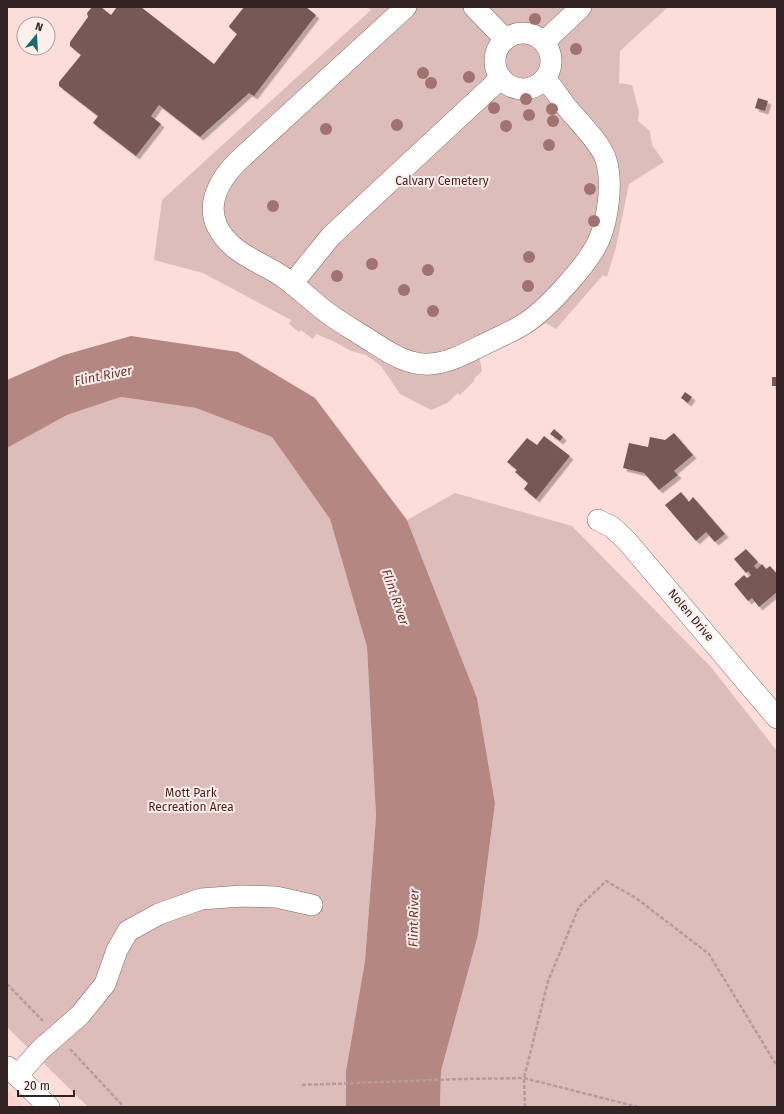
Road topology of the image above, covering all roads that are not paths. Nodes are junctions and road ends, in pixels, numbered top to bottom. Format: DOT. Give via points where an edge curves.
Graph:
graph roads {
  1 [pos="406,7"];
  2 [pos="474,7"];
  3 [pos="581,7"];
  4 [pos="505,39"];
  5 [pos="544,42"];
  6 [pos="501,78"];
  7 [pos="544,79"];
  8 [pos="292,284"];
  9 [pos="598,520"];
  10 [pos="777,718"];
  11 [pos="312,905"];
  12 [pos="12,1071"];
  13 [pos="49,1107"];
  1 -- 8 [label="street" via="238,161 218,187 214,209 215,221 222,234 239,252"];
  2 -- 4 [label="street"];
  3 -- 5 [label="street"];
  4 -- 5 [label="street" via="524,33 537,36"];
  4 -- 6 [label="street" via="495,58"];
  5 -- 7 [label="street" via="551,58 549,72"];
  6 -- 7 [label="street" via="510,85 523,89"];
  6 -- 8 [label="street" via="331,236"];
  7 -- 8 [label="street" via="555,89 605,156 609,194 602,231 595,247 566,284 536,316 461,355 436,364 421,364 401,358 344,324"];
  9 -- 10 [label="street, Nolen Drive" via="612,527 626,540"];
  11 -- 12 [label="street" via="276,897 201,899 159,914 128,931 117,950 105,984 80,1015"];
  12 -- 13 [label="street"];
}
